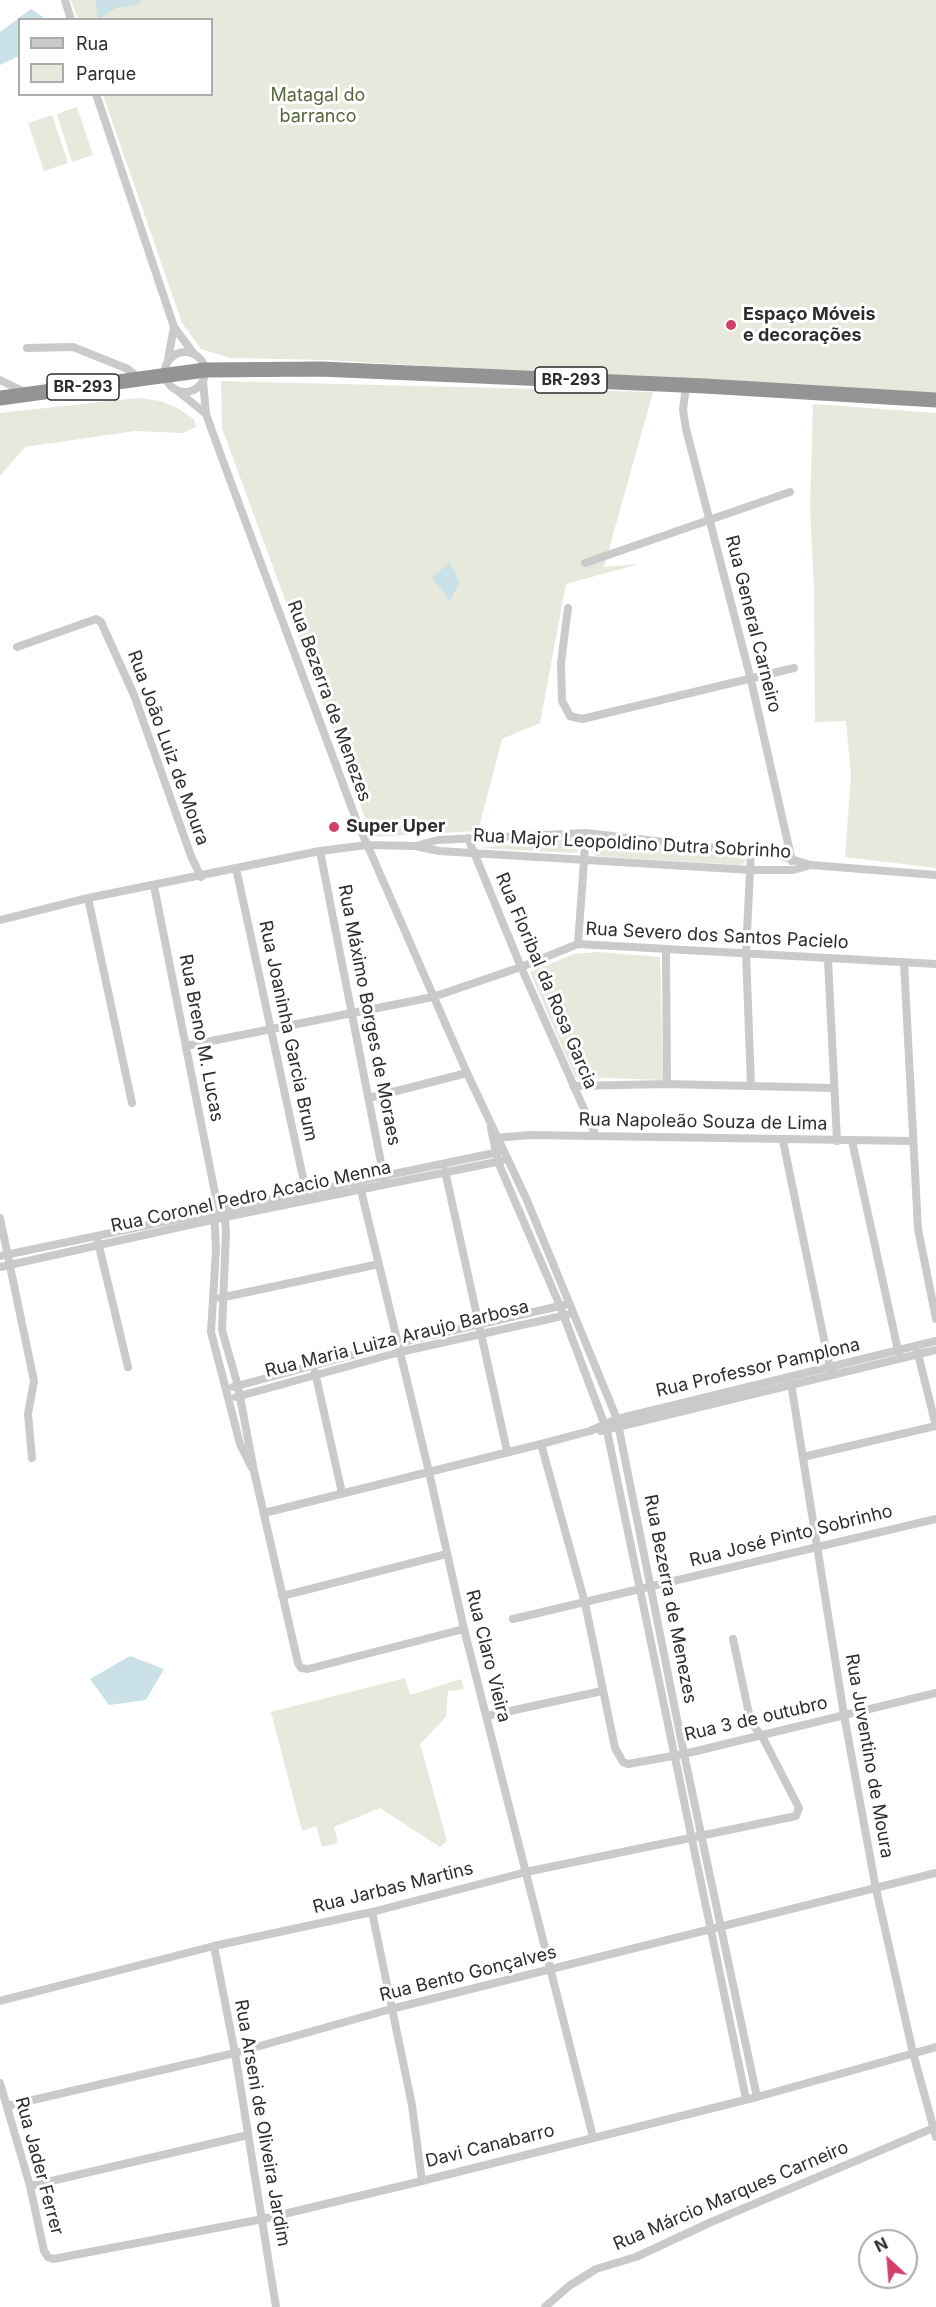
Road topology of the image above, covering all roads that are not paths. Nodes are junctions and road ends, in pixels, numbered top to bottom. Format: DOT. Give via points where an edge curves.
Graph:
graph roads {
  1 [pos="65,0"];
  2 [pos="70,18"];
  3 [pos="97,96"];
  4 [pos="174,327"];
  5 [pos="27,348"];
  6 [pos="194,354"];
  7 [pos="167,368"];
  8 [pos="204,376"];
  9 [pos="139,378"];
  10 [pos="0,380"];
  11 [pos="686,386"];
  12 [pos="179,392"];
  13 [pos="30,394"];
  14 [pos="0,398"];
  15 [pos="936,400"];
  16 [pos="206,414"];
  17 [pos="790,492"];
  18 [pos="708,518"];
  19 [pos="585,564"];
  20 [pos="568,608"];
  21 [pos="17,647"];
  22 [pos="794,668"];
  23 [pos="751,680"];
  24 [pos="586,833"];
  25 [pos="468,838"];
  26 [pos="367,845"];
  27 [pos="415,846"];
  28 [pos="320,851"];
  29 [pos="473,852"];
  30 [pos="751,852"];
  31 [pos="791,858"];
  32 [pos="585,859"];
  33 [pos="811,865"];
  34 [pos="236,868"];
  35 [pos="751,870"];
  36 [pos="793,870"];
  37 [pos="936,875"];
  38 [pos="201,877"];
  39 [pos="154,886"];
  40 [pos="88,898"];
  41 [pos="0,920"];
  42 [pos="578,944"];
  43 [pos="666,950"];
  44 [pos="746,952"];
  45 [pos="828,958"];
  46 [pos="904,963"];
  47 [pos="936,964"];
  48 [pos="520,967"];
  49 [pos="433,997"];
  50 [pos="352,1012"];
  51 [pos="269,1029"];
  52 [pos="186,1046"];
  53 [pos="467,1073"];
  54 [pos="667,1084"];
  55 [pos="573,1086"];
  56 [pos="751,1086"];
  57 [pos="834,1088"];
  58 [pos="369,1098"];
  59 [pos="132,1103"];
  60 [pos="596,1136"];
  61 [pos="496,1138"];
  62 [pos="783,1141"];
  63 [pos="837,1141"];
  64 [pos="852,1141"];
  65 [pos="913,1141"];
  66 [pos="507,1155"];
  67 [pos="497,1157"];
  68 [pos="445,1169"];
  69 [pos="359,1182"];
  70 [pos="385,1182"];
  71 [pos="362,1191"];
  72 [pos="307,1196"];
  73 [pos="216,1197"];
  74 [pos="225,1212"];
  75 [pos="214,1215"];
  76 [pos="0,1218"];
  77 [pos="162,1221"];
  78 [pos="539,1229"];
  79 [pos="164,1230"];
  80 [pos="529,1234"];
  81 [pos="96,1235"];
  82 [pos="51,1245"];
  83 [pos="99,1246"];
  84 [pos="227,1249"];
  85 [pos="216,1250"];
  86 [pos="4,1255"];
  87 [pos="53,1256"];
  88 [pos="380,1264"];
  89 [pos="11,1265"];
  90 [pos="0,1268"];
  91 [pos="224,1298"];
  92 [pos="213,1299"];
  93 [pos="570,1303"];
  94 [pos="560,1306"];
  95 [pos="574,1313"];
  96 [pos="564,1316"];
  97 [pos="936,1319"];
  98 [pos="481,1329"];
  99 [pos="936,1341"];
  100 [pos="398,1343"];
  101 [pos="936,1350"];
  102 [pos="918,1351"];
  103 [pos="400,1352"];
  104 [pos="352,1355"];
  105 [pos="900,1356"];
  106 [pos="314,1365"];
  107 [pos="355,1365"];
  108 [pos="128,1367"];
  109 [pos="831,1372"];
  110 [pos="276,1376"];
  111 [pos="316,1376"];
  112 [pos="602,1381"];
  113 [pos="791,1382"];
  114 [pos="590,1385"];
  115 [pos="278,1386"];
  116 [pos="238,1391"];
  117 [pos="228,1393"];
  118 [pos="668,1406"];
  119 [pos="670,1416"];
  120 [pos="619,1424"];
  121 [pos="936,1426"];
  122 [pos="606,1427"];
  123 [pos="541,1444"];
  124 [pos="507,1451"];
  125 [pos="803,1457"];
  126 [pos="32,1458"];
  127 [pos="628,1470"];
  128 [pos="254,1471"];
  129 [pos="429,1472"];
  130 [pos="616,1473"];
  131 [pos="342,1493"];
  132 [pos="264,1513"];
  133 [pos="936,1518"];
  134 [pos="816,1545"];
  135 [pos="446,1554"];
  136 [pos="652,1587"];
  137 [pos="641,1589"];
  138 [pos="282,1596"];
  139 [pos="585,1603"];
  140 [pos="513,1619"];
  141 [pos="464,1629"];
  142 [pos="733,1638"];
  143 [pos="668,1668"];
  144 [pos="657,1670"];
  145 [pos="602,1691"];
  146 [pos="936,1693"];
  147 [pos="844,1715"];
  148 [pos="487,1716"];
  149 [pos="762,1736"];
  150 [pos="684,1754"];
  151 [pos="674,1756"];
  152 [pos="701,1834"];
  153 [pos="692,1836"];
  154 [pos="526,1872"];
  155 [pos="936,1873"];
  156 [pos="876,1889"];
  157 [pos="372,1912"];
  158 [pos="716,1927"];
  159 [pos="214,1946"];
  160 [pos="549,1971"];
  161 [pos="0,2001"];
  162 [pos="391,2009"];
  163 [pos="936,2047"];
  164 [pos="235,2053"];
  165 [pos="913,2053"];
  166 [pos="0,2083"];
  167 [pos="757,2097"];
  168 [pos="746,2099"];
  169 [pos="7,2106"];
  170 [pos="934,2127"];
  171 [pos="248,2135"];
  172 [pos="593,2137"];
  173 [pos="936,2137"];
  174 [pos="422,2181"];
  175 [pos="30,2186"];
  176 [pos="263,2219"];
  177 [pos="48,2258"];
  178 [pos="276,2307"];
  179 [pos="545,2307"];
  1 -- 2 [label="street"];
  3 -- 4 [label="street"];
  4 -- 6 [label="street"];
  4 -- 7 [label="street"];
  5 -- 9 [label="street" via="73,347 128,369"];
  6 -- 7 [label="street" via="180,353"];
  6 -- 8 [label="street" via="204,364"];
  7 -- 8 [label="highway, BR-293"];
  7 -- 9 [label="highway, BR-293"];
  7 -- 12 [label="street" via="167,382"];
  8 -- 11 [label="highway, BR-293" via="321,369"];
  8 -- 12 [label="street" via="193,391"];
  8 -- 16 [label="street, Rua Bezerra de Menezes"];
  9 -- 13 [label="highway, BR-293"];
  10 -- 13 [label="street"];
  11 -- 15 [label="highway, BR-293"];
  11 -- 18 [label="street, Rua General Carneiro" via="686,429"];
  12 -- 16 [label="street"];
  13 -- 14 [label="highway, BR-293"];
  16 -- 26 [label="street, Rua Bezerra de Menezes"];
  17 -- 18 [label="street"];
  18 -- 19 [label="street"];
  18 -- 23 [label="street, Rua General Carneiro"];
  20 -- 23 [label="street" via="561,682 562,701 570,716 582,719 603,715"];
  21 -- 38 [label="street, Rua João Luiz de Moura" via="96,619 102,621 134,695"];
  22 -- 23 [label="street"];
  23 -- 31 [label="street, Rua General Carneiro"];
  24 -- 25 [label="street, Rua Major Leopoldino Dutra Sobrinho"];
  24 -- 30 [label="street, Rua Major Leopoldino Dutra Sobrinho"];
  24 -- 32 [label="street"];
  25 -- 27 [label="street, Rua Major Leopoldino Dutra Sobrinho"];
  25 -- 29 [label="street, Rua Floribal da Rosa Garcia"];
  26 -- 27 [label="street, Rua Major Leopoldino Dutra Sobrinho"];
  26 -- 28 [label="street, Rua Major Leopoldino Dutra Sobrinho"];
  26 -- 49 [label="street, Rua Bezerra de Menezes"];
  27 -- 29 [label="street, Rua Major Leopoldino Dutra Sobrinho"];
  28 -- 34 [label="street, Rua Major Leopoldino Dutra Sobrinho"];
  28 -- 50 [label="street, Rua Máximo Borges de Moraes"];
  29 -- 32 [label="street, Rua Major Leopoldino Dutra Sobrinho"];
  29 -- 48 [label="street, Rua Floribal da Rosa Garcia"];
  30 -- 31 [label="street, Rua Major Leopoldino Dutra Sobrinho"];
  30 -- 35 [label="street"];
  31 -- 33 [label="street, Rua Major Leopoldino Dutra Sobrinho"];
  31 -- 36 [label="street, Rua General Carneiro"];
  32 -- 35 [label="street, Rua Major Leopoldino Dutra Sobrinho"];
  32 -- 42 [label="street"];
  33 -- 36 [label="street, Rua Major Leopoldino Dutra Sobrinho"];
  33 -- 37 [label="street, Rua Major Leopoldino Dutra Sobrinho"];
  34 -- 38 [label="street, Rua Major Leopoldino Dutra Sobrinho"];
  34 -- 51 [label="street, Rua Joaninha Garcia Brum"];
  35 -- 36 [label="street, Rua Major Leopoldino Dutra Sobrinho"];
  35 -- 44 [label="street"];
  38 -- 39 [label="street, Rua Major Leopoldino Dutra Sobrinho"];
  39 -- 40 [label="street, Rua Major Leopoldino Dutra Sobrinho"];
  39 -- 52 [label="street, Rua Breno M. Lucas"];
  40 -- 41 [label="street, Rua Major Leopoldino Dutra Sobrinho"];
  40 -- 59 [label="street"];
  42 -- 43 [label="street, Rua Severo dos Santos Pacielo"];
  42 -- 48 [label="street, Rua Severo dos Santos Pacielo"];
  43 -- 44 [label="street, Rua Severo dos Santos Pacielo"];
  43 -- 54 [label="street"];
  44 -- 45 [label="street, Rua Severo dos Santos Pacielo"];
  44 -- 56 [label="street"];
  45 -- 46 [label="street, Rua Severo dos Santos Pacielo"];
  45 -- 57 [label="street"];
  46 -- 47 [label="street, Rua Severo dos Santos Pacielo"];
  46 -- 65 [label="street"];
  48 -- 49 [label="street, Rua Severo dos Santos Pacielo"];
  48 -- 55 [label="street, Rua Floribal da Rosa Garcia"];
  49 -- 50 [label="street, Rua Severo dos Santos Pacielo"];
  49 -- 53 [label="street, Rua Bezerra de Menezes"];
  50 -- 51 [label="street, Rua Severo dos Santos Pacielo"];
  50 -- 58 [label="street, Rua Máximo Borges de Moraes"];
  51 -- 52 [label="street, Rua Severo dos Santos Pacielo"];
  51 -- 72 [label="street, Rua Joaninha Garcia Brum"];
  52 -- 73 [label="street, Rua Breno M. Lucas"];
  53 -- 58 [label="street"];
  53 -- 61 [label="street, Rua Bezerra de Menezes"];
  54 -- 55 [label="street"];
  54 -- 56 [label="street"];
  55 -- 60 [label="street, Rua Floribal da Rosa Garcia"];
  56 -- 57 [label="street"];
  57 -- 63 [label="street"];
  58 -- 70 [label="street, Rua Máximo Borges de Moraes"];
  60 -- 61 [label="street, Rua Napoleão Souza de Lima"];
  60 -- 62 [label="street, Rua Napoleão Souza de Lima"];
  61 -- 66 [label="street, Rua Bezerra de Menezes"];
  61 -- 67 [label="street, Rua Bezerra de Menezes"];
  62 -- 63 [label="street, Rua Napoleão Souza de Lima"];
  62 -- 109 [label="street"];
  63 -- 64 [label="street, Rua Napoleão Souza de Lima"];
  64 -- 65 [label="street, Rua Napoleão Souza de Lima"];
  64 -- 105 [label="street"];
  65 -- 97 [label="street" via="918,1229"];
  66 -- 67 [label="street, Rua Coronel Pedro Acacio Menna"];
  66 -- 78 [label="street, Rua Bezerra de Menezes"];
  67 -- 68 [label="street, Rua Coronel Pedro Acacio Menna"];
  67 -- 80 [label="street, Rua Bezerra de Menezes"];
  68 -- 70 [label="street, Rua Coronel Pedro Acacio Menna"];
  68 -- 98 [label="street"];
  69 -- 70 [label="street, Rua Coronel Pedro Acacio Menna"];
  69 -- 71 [label="street, Rua Claro Vieira"];
  69 -- 72 [label="street, Rua Coronel Pedro Acacio Menna"];
  70 -- 71 [label="street, Rua Coronel Pedro Acacio Menna"];
  71 -- 72 [label="street, Rua Coronel Pedro Acacio Menna"];
  71 -- 88 [label="street, Rua Claro Vieira"];
  72 -- 74 [label="street, Rua Coronel Pedro Acacio Menna"];
  73 -- 74 [label="street, Rua Breno M. Lucas"];
  73 -- 75 [label="street, Rua Breno M. Lucas"];
  74 -- 75 [label="street, Rua Coronel Pedro Acacio Menna"];
  74 -- 84 [label="street"];
  75 -- 77 [label="street, Rua Coronel Pedro Acacio Menna"];
  75 -- 79 [label="street, Rua Coronel Pedro Acacio Menna"];
  75 -- 85 [label="street, Rua Breno M. Lucas"];
  76 -- 86 [label="street"];
  77 -- 79 [label="street"];
  77 -- 81 [label="street, Rua Coronel Pedro Acacio Menna"];
  78 -- 80 [label="street"];
  78 -- 93 [label="street, Rua Bezerra de Menezes"];
  79 -- 83 [label="street, Rua Coronel Pedro Acacio Menna"];
  80 -- 94 [label="street, Rua Bezerra de Menezes"];
  81 -- 82 [label="street, Rua Coronel Pedro Acacio Menna"];
  81 -- 83 [label="street"];
  82 -- 86 [label="street, Rua Coronel Pedro Acacio Menna"];
  82 -- 87 [label="street"];
  83 -- 87 [label="street, Rua Coronel Pedro Acacio Menna"];
  83 -- 108 [label="street"];
  84 -- 85 [label="street"];
  84 -- 91 [label="street"];
  85 -- 92 [label="street, Rua Breno M. Lucas"];
  86 -- 89 [label="street"];
  87 -- 89 [label="street, Rua Coronel Pedro Acacio Menna"];
  88 -- 91 [label="street"];
  88 -- 100 [label="street, Rua Claro Vieira"];
  89 -- 90 [label="street, Rua Coronel Pedro Acacio Menna"];
  89 -- 126 [label="street" via="34,1381 28,1414"];
  91 -- 92 [label="street"];
  91 -- 116 [label="street" via="222,1330"];
  92 -- 117 [label="street, Rua Breno M. Lucas" via="211,1332"];
  93 -- 94 [label="street, Rua Maria Luiza Araujo Barbosa"];
  93 -- 95 [label="street, Rua Bezerra de Menezes"];
  94 -- 96 [label="street, Rua Bezerra de Menezes"];
  94 -- 98 [label="street, Rua Maria Luiza Araujo Barbosa"];
  95 -- 96 [label="street, Rua Maria Luiza Araujo Barbosa"];
  95 -- 112 [label="street, Rua Bezerra de Menezes"];
  96 -- 98 [label="street, Rua Maria Luiza Araujo Barbosa"];
  96 -- 114 [label="street, Rua Bezerra de Menezes"];
  98 -- 100 [label="street, Rua Maria Luiza Araujo Barbosa"];
  98 -- 103 [label="street, Rua Maria Luiza Araujo Barbosa"];
  98 -- 124 [label="street"];
  99 -- 102 [label="street, Rua Professor Pamplona"];
  100 -- 103 [label="street, Rua Claro Vieira"];
  100 -- 104 [label="street, Rua Maria Luiza Araujo Barbosa"];
  101 -- 102 [label="street, Rua Professor Pamplona"];
  102 -- 105 [label="street, Rua Professor Pamplona"];
  102 -- 121 [label="street"];
  103 -- 107 [label="street, Rua Maria Luiza Araujo Barbosa"];
  103 -- 129 [label="street, Rua Claro Vieira"];
  104 -- 106 [label="street, Rua Maria Luiza Araujo Barbosa"];
  104 -- 107 [label="street"];
  105 -- 109 [label="street, Rua Professor Pamplona"];
  106 -- 110 [label="street, Rua Maria Luiza Araujo Barbosa"];
  106 -- 111 [label="street"];
  107 -- 111 [label="street, Rua Maria Luiza Araujo Barbosa"];
  109 -- 113 [label="street, Rua Professor Pamplona"];
  110 -- 115 [label="street"];
  110 -- 116 [label="street, Rua Maria Luiza Araujo Barbosa"];
  111 -- 115 [label="street, Rua Maria Luiza Araujo Barbosa"];
  111 -- 131 [label="street"];
  112 -- 114 [label="street"];
  112 -- 120 [label="street, Rua Bezerra de Menezes"];
  113 -- 118 [label="street, Rua Professor Pamplona"];
  113 -- 119 [label="street, Rua Professor Pamplona"];
  113 -- 125 [label="street, Rua Juventino de Moura"];
  114 -- 122 [label="street, Rua Bezerra de Menezes"];
  115 -- 116 [label="street, Rua Maria Luiza Araujo Barbosa"];
  116 -- 117 [label="street, Rua Maria Luiza Araujo Barbosa"];
  116 -- 128 [label="street"];
  117 -- 128 [label="street, Rua Breno M. Lucas" via="240,1444"];
  118 -- 119 [label="street"];
  118 -- 120 [label="street, Rua Professor Pamplona"];
  119 -- 120 [label="street, Rua Professor Pamplona"];
  120 -- 122 [label="street, Rua Professor Pamplona"];
  120 -- 127 [label="street, Rua Bezerra de Menezes"];
  121 -- 125 [label="street"];
  122 -- 123 [label="street, Rua Professor Pamplona"];
  122 -- 130 [label="street, Rua Bezerra de Menezes"];
  123 -- 124 [label="street, Rua Professor Pamplona"];
  123 -- 139 [label="street"];
  124 -- 129 [label="street, Rua Professor Pamplona"];
  125 -- 134 [label="street, Rua Juventino de Moura"];
  127 -- 130 [label="street"];
  127 -- 136 [label="street, Rua Bezerra de Menezes"];
  128 -- 132 [label="street"];
  129 -- 131 [label="street, Rua Professor Pamplona"];
  129 -- 135 [label="street, Rua Claro Vieira"];
  130 -- 137 [label="street, Rua Bezerra de Menezes"];
  131 -- 132 [label="street, Rua Professor Pamplona"];
  132 -- 138 [label="street"];
  133 -- 134 [label="street, Rua José Pinto Sobrinho"];
  134 -- 136 [label="street, Rua José Pinto Sobrinho"];
  134 -- 147 [label="street, Rua Juventino de Moura"];
  135 -- 138 [label="street"];
  135 -- 141 [label="street, Rua Claro Vieira"];
  136 -- 137 [label="street, Rua José Pinto Sobrinho"];
  136 -- 143 [label="street, Rua Bezerra de Menezes"];
  137 -- 139 [label="street, Rua José Pinto Sobrinho"];
  137 -- 144 [label="street, Rua Bezerra de Menezes"];
  138 -- 141 [label="street" via="301,1668"];
  139 -- 140 [label="street, Rua José Pinto Sobrinho"];
  139 -- 145 [label="street"];
  141 -- 148 [label="street, Rua Claro Vieira"];
  142 -- 149 [label="street" via="748,1715"];
  143 -- 144 [label="street"];
  143 -- 150 [label="street, Rua Bezerra de Menezes"];
  144 -- 151 [label="street, Rua Bezerra de Menezes"];
  145 -- 148 [label="street"];
  145 -- 151 [label="street, Rua 3 de outubro" via="619,1759 628,1764"];
  146 -- 147 [label="street, Rua 3 de outubro"];
  147 -- 149 [label="street, Rua 3 de outubro"];
  147 -- 156 [label="street, Rua Juventino de Moura"];
  148 -- 154 [label="street, Rua Claro Vieira"];
  149 -- 150 [label="street, Rua 3 de outubro"];
  149 -- 152 [label="street, Rua Jarbas Martins" via="799,1808 796,1816"];
  150 -- 151 [label="street, Rua 3 de outubro"];
  150 -- 152 [label="street, Rua Bezerra de Menezes"];
  151 -- 153 [label="street, Rua Bezerra de Menezes"];
  152 -- 153 [label="street, Rua Jarbas Martins"];
  152 -- 158 [label="street, Rua Bezerra de Menezes"];
  153 -- 154 [label="street, Rua Jarbas Martins"];
  153 -- 158 [label="street, Rua Bezerra de Menezes"];
  154 -- 157 [label="street, Rua Jarbas Martins"];
  154 -- 160 [label="street, Rua Claro Vieira"];
  155 -- 156 [label="street, Rua Bento Gonçalves"];
  156 -- 158 [label="street, Rua Bento Gonçalves"];
  156 -- 165 [label="street, Rua Juventino de Moura"];
  157 -- 159 [label="street, Rua Jarbas Martins"];
  157 -- 162 [label="street"];
  158 -- 160 [label="street, Rua Bento Gonçalves"];
  158 -- 167 [label="street, Rua Bezerra de Menezes"];
  158 -- 168 [label="street, Rua Bezerra de Menezes"];
  159 -- 161 [label="street, Rua Jarbas Martins"];
  159 -- 164 [label="street, Rua Arseni de Oliveira Jardim"];
  160 -- 162 [label="street, Rua Bento Gonçalves"];
  160 -- 172 [label="street, Rua Claro Vieira"];
  162 -- 164 [label="street, Rua Bento Gonçalves"];
  162 -- 174 [label="street" via="412,2105"];
  163 -- 165 [label="street, Davi Canabarro"];
  164 -- 169 [label="street, Rua Bento Gonçalves"];
  164 -- 171 [label="street, Rua Arseni de Oliveira Jardim"];
  165 -- 167 [label="street, Davi Canabarro"];
  165 -- 170 [label="street, Rua Juventino de Moura"];
  166 -- 169 [label="street, Rua Jader Ferrer"];
  167 -- 168 [label="street, Davi Canabarro"];
  168 -- 172 [label="street, Davi Canabarro"];
  169 -- 175 [label="street, Rua Jader Ferrer"];
  170 -- 173 [label="street, Rua Juventino de Moura"];
  170 -- 179 [label="street, Rua Márcio Marques Carneiro" via="636,2257 596,2269 568,2286"];
  171 -- 175 [label="street"];
  171 -- 176 [label="street, Rua Arseni de Oliveira Jardim"];
  172 -- 174 [label="street, Davi Canabarro"];
  174 -- 176 [label="street, Davi Canabarro"];
  175 -- 177 [label="street, Rua Jader Ferrer"];
  176 -- 177 [label="street, Davi Canabarro"];
  176 -- 178 [label="street, Rua Arseni de Oliveira Jardim"];
}
